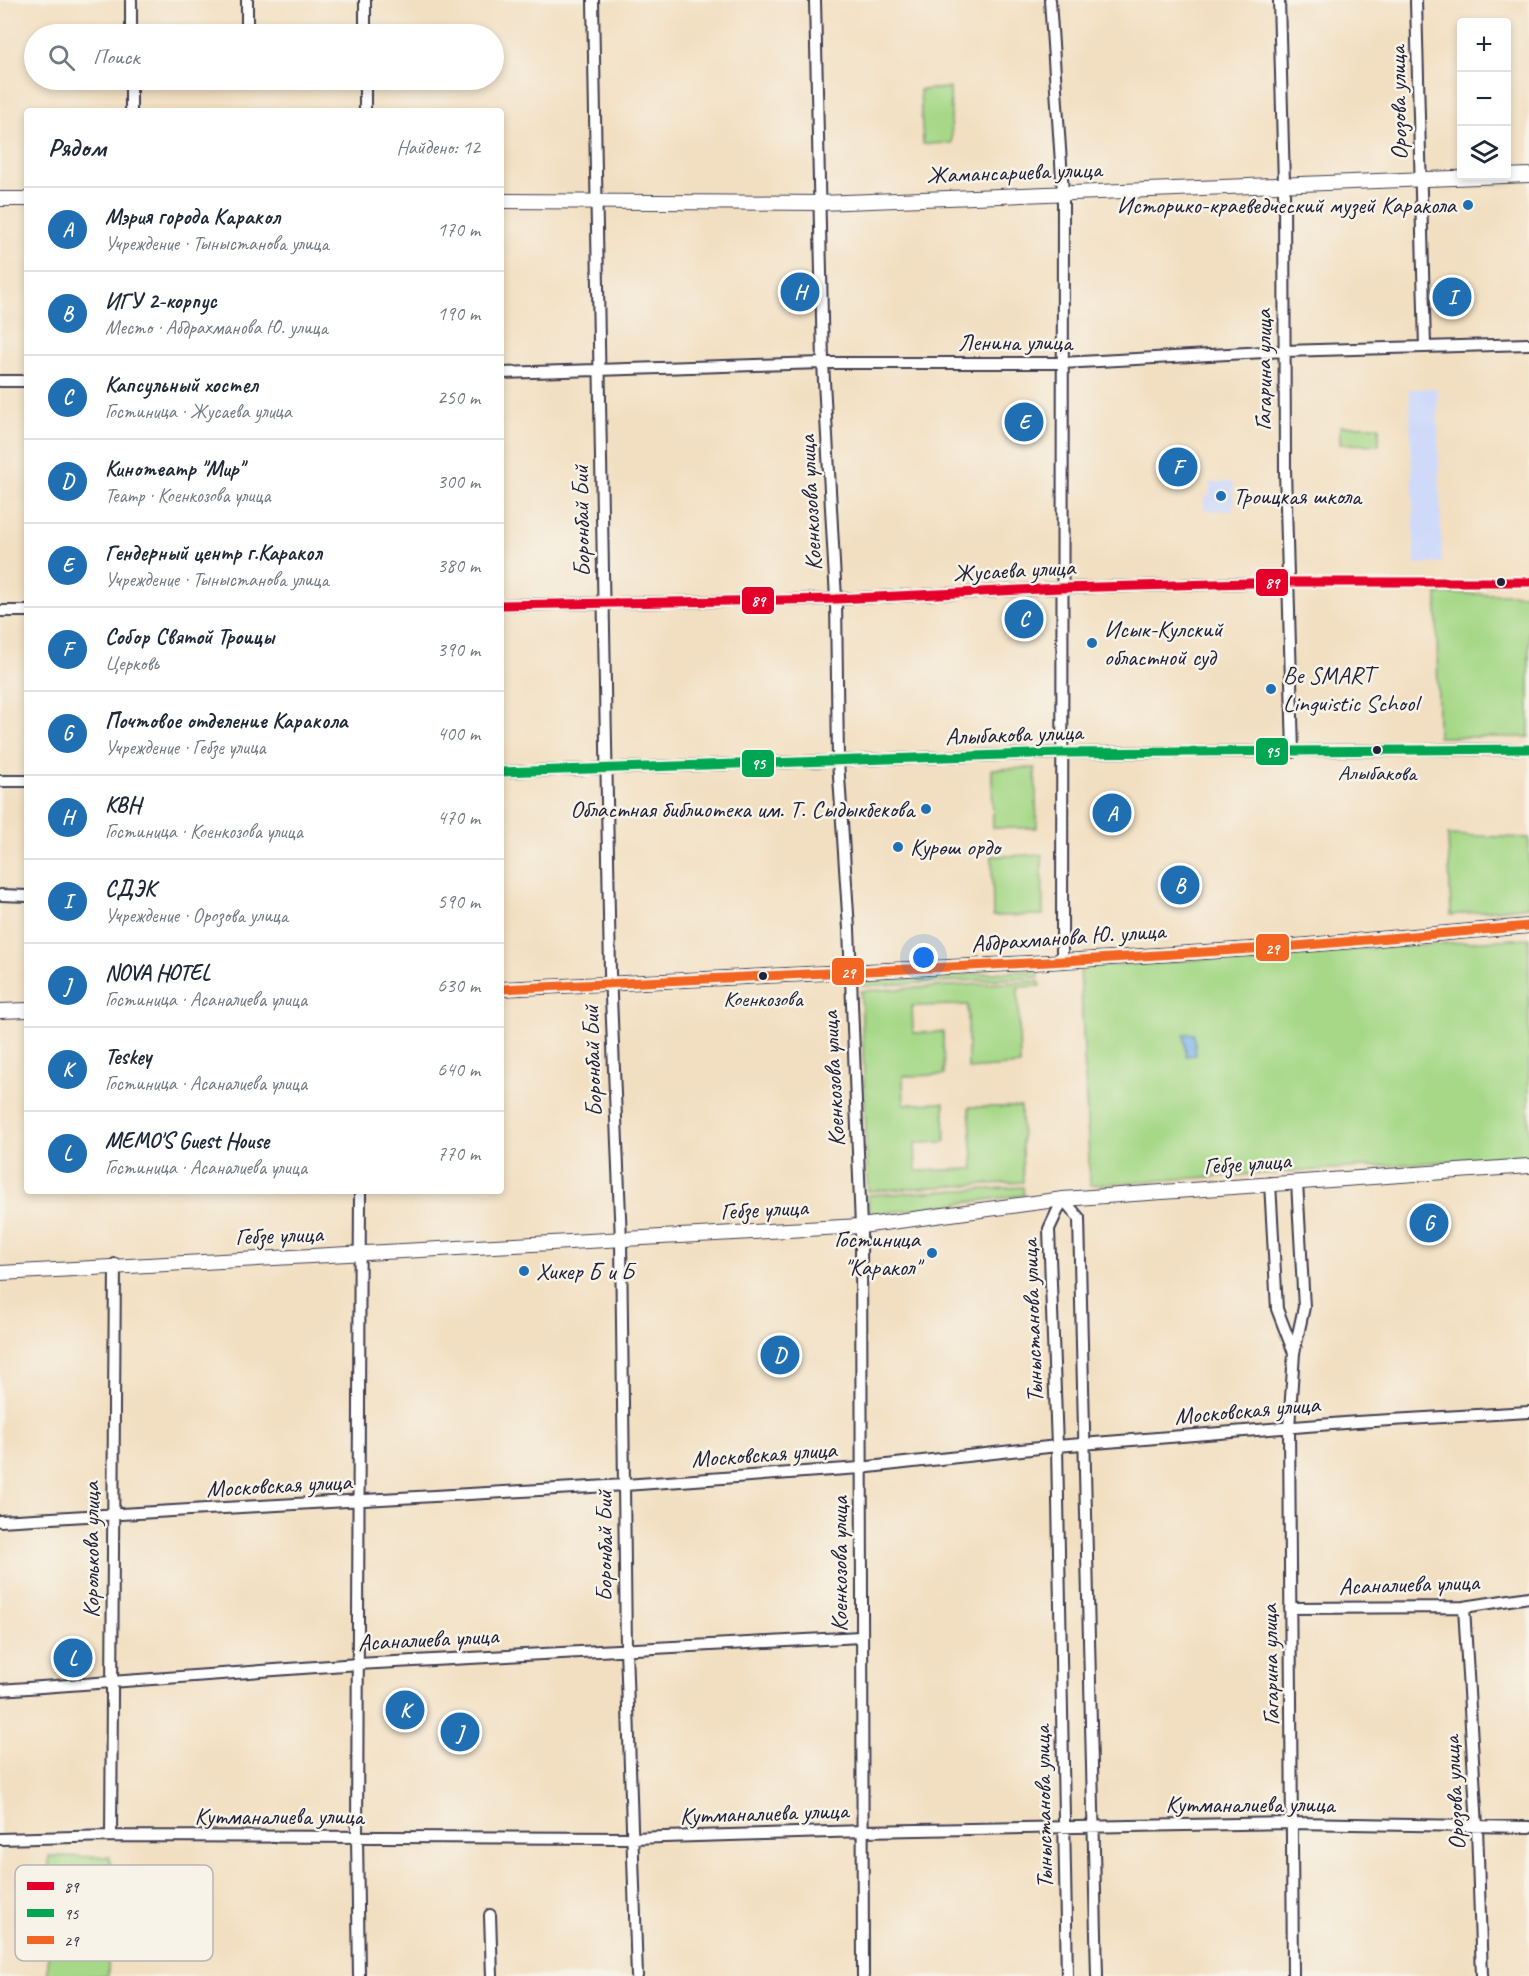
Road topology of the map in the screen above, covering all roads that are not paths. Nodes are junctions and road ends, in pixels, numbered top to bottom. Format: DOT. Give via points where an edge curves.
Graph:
graph roads {
  1 [pos="131,0"];
  2 [pos="247,0"];
  3 [pos="365,0"];
  4 [pos="593,0"];
  5 [pos="815,0"];
  6 [pos="1050,0"];
  7 [pos="1279,0"];
  8 [pos="1416,1"];
  9 [pos="131,24"];
  10 [pos="247,24"];
  11 [pos="365,24"];
  12 [pos="131,90"];
  13 [pos="365,90"];
  14 [pos="131,108"];
  15 [pos="365,108"];
  16 [pos="1529,175"];
  17 [pos="1420,180"];
  18 [pos="1284,184"];
  19 [pos="1063,193"];
  20 [pos="0,198"];
  21 [pos="24,199"];
  22 [pos="504,201"];
  23 [pos="596,202"];
  24 [pos="820,203"];
  25 [pos="1529,344"];
  26 [pos="1425,347"];
  27 [pos="1284,351"];
  28 [pos="823,363"];
  29 [pos="1062,363"];
  30 [pos="599,369"];
  31 [pos="504,373"];
  32 [pos="0,381"];
  33 [pos="24,381"];
  34 [pos="1287,582"];
  35 [pos="1529,582"];
  36 [pos="1061,588"];
  37 [pos="836,599"];
  38 [pos="603,604"];
  39 [pos="504,605"];
  40 [pos="0,611"];
  41 [pos="24,611"];
  42 [pos="1529,749"];
  43 [pos="1293,752"];
  44 [pos="1061,753"];
  45 [pos="838,761"];
  46 [pos="606,769"];
  47 [pos="504,772"];
  48 [pos="0,781"];
  49 [pos="24,781"];
  50 [pos="1,895"];
  51 [pos="24,896"];
  52 [pos="1529,926"];
  53 [pos="1062,961"];
  54 [pos="849,974"];
  55 [pos="611,986"];
  56 [pos="504,990"];
  57 [pos="24,1010"];
  58 [pos="0,1011"];
  59 [pos="1529,1166"];
  60 [pos="1297,1182"];
  61 [pos="1270,1183"];
  62 [pos="360,1194"];
  63 [pos="1063,1199"];
  64 [pos="861,1226"];
  65 [pos="621,1240"];
  66 [pos="360,1254"];
  67 [pos="115,1264"];
  68 [pos="0,1273"];
  69 [pos="1294,1353"];
  70 [pos="1529,1412"];
  71 [pos="1289,1428"];
  72 [pos="1084,1444"];
  73 [pos="1057,1446"];
  74 [pos="860,1468"];
  75 [pos="625,1485"];
  76 [pos="358,1502"];
  77 [pos="112,1516"];
  78 [pos="0,1521"];
  79 [pos="1529,1597"];
  80 [pos="1464,1607"];
  81 [pos="1290,1608"];
  82 [pos="860,1637"];
  83 [pos="626,1648"];
  84 [pos="358,1664"];
  85 [pos="112,1682"];
  86 [pos="0,1690"];
  87 [pos="1293,1824"];
  88 [pos="1065,1827"];
  89 [pos="1095,1827"];
  90 [pos="1477,1827"];
  91 [pos="1529,1827"];
  92 [pos="864,1831"];
  93 [pos="111,1836"];
  94 [pos="357,1837"];
  95 [pos="632,1838"];
  96 [pos="0,1839"];
  97 [pos="490,1915"];
  98 [pos="359,1976"];
  99 [pos="492,1976"];
  100 [pos="637,1976"];
  101 [pos="863,1976"];
  102 [pos="1067,1976"];
  103 [pos="1097,1976"];
  104 [pos="1293,1976"];
  105 [pos="1482,1976"];
  1 -- 9 [label="street"];
  2 -- 10 [label="street"];
  3 -- 11 [label="street"];
  4 -- 23 [label="street, Боронбай Бий"];
  5 -- 24 [label="street, Коенкозова улица"];
  6 -- 19 [label="street"];
  7 -- 18 [label="street, Гагарина улица"];
  8 -- 17 [label="street, Орозова улица"];
  12 -- 14 [label="street"];
  13 -- 15 [label="street"];
  16 -- 17 [label="main road, Жамансариева улица"];
  17 -- 18 [label="main road, Жамансариева улица"];
  17 -- 26 [label="street, Орозова улица"];
  18 -- 19 [label="main road, Жамансариева улица"];
  18 -- 27 [label="street, Гагарина улица"];
  19 -- 24 [label="main road, Жамансариева улица"];
  19 -- 29 [label="street"];
  20 -- 21 [label="main road"];
  22 -- 23 [label="main road, Жамансариева улица"];
  23 -- 24 [label="main road, Жамансариева улица"];
  23 -- 30 [label="street, Боронбай Бий"];
  24 -- 28 [label="street, Коенкозова улица"];
  25 -- 26 [label="street, Ленина улица"];
  26 -- 27 [label="street, Ленина улица"];
  27 -- 29 [label="street, Ленина улица"];
  27 -- 34 [label="street, Гагарина улица"];
  28 -- 29 [label="street, Ленина улица"];
  28 -- 30 [label="street, Ленина улица"];
  28 -- 37 [label="street, Коенкозова улица"];
  29 -- 36 [label="street"];
  30 -- 31 [label="street, Ленина улица"];
  30 -- 38 [label="street, Боронбай Бий"];
  32 -- 33 [label="street"];
  34 -- 35 [label="street, Жусаева улица"];
  34 -- 36 [label="street, Жусаева улица"];
  34 -- 43 [label="street, Гагарина улица"];
  36 -- 37 [label="street, Жусаева улица"];
  36 -- 44 [label="street"];
  37 -- 38 [label="street, Жусаева улица"];
  37 -- 45 [label="street, Коенкозова улица"];
  38 -- 39 [label="street, Жусаева улица"];
  38 -- 46 [label="street, Боронбай Бий"];
  40 -- 41 [label="street"];
  42 -- 43 [label="street, Алыбакова улица"];
  43 -- 44 [label="street, Алыбакова улица"];
  44 -- 45 [label="street, Алыбакова улица"];
  44 -- 53 [label="street"];
  45 -- 46 [label="street, Алыбакова улица"];
  45 -- 54 [label="street, Коенкозова улица"];
  46 -- 47 [label="street, Алыбакова улица"];
  46 -- 55 [label="street, Боронбай Бий"];
  48 -- 49 [label="street"];
  50 -- 51 [label="street"];
  52 -- 53 [label="main road, Абдрахманова Ю. улица"];
  53 -- 54 [label="main road, Абдрахманова Ю. улица"];
  54 -- 55 [label="main road, Абдрахманова Ю. улица"];
  54 -- 64 [label="street, Коенкозова улица"];
  55 -- 56 [label="main road, Абдрахманова Ю. улица"];
  55 -- 65 [label="street, Боронбай Бий"];
  57 -- 58 [label="main road"];
  59 -- 60 [label="main road, Гебзе улица"];
  60 -- 61 [label="main road, Гебзе улица"];
  60 -- 69 [label="street, Гагарина улица" via="1304,1307"];
  61 -- 63 [label="main road, Гебзе улица"];
  61 -- 69 [label="street, Гагарина улица" via="1277,1309"];
  62 -- 66 [label="street"];
  63 -- 64 [label="main road, Гебзе улица"];
  63 -- 72 [label="street, Тыныстанова улица" via="1079,1218"];
  63 -- 73 [label="street, Тыныстанова улица" via="1049,1229"];
  64 -- 65 [label="main road, Гебзе улица"];
  64 -- 74 [label="street, Коенкозова улица"];
  65 -- 66 [label="main road, Гебзе улица"];
  65 -- 75 [label="street, Боронбай Бий"];
  66 -- 67 [label="main road, Гебзе улица"];
  66 -- 76 [label="street"];
  67 -- 68 [label="main road, Гебзе улица"];
  67 -- 77 [label="street, Королькова улица"];
  69 -- 71 [label="street, Гагарина улица"];
  70 -- 71 [label="street, Московская улица"];
  71 -- 72 [label="street, Московская улица"];
  71 -- 81 [label="street, Гагарина улица"];
  72 -- 73 [label="street, Московская улица"];
  72 -- 89 [label="street, Тыныстанова улица"];
  73 -- 74 [label="street, Московская улица"];
  73 -- 88 [label="street, Тыныстанова улица"];
  74 -- 75 [label="street, Московская улица"];
  74 -- 82 [label="street, Коенкозова улица"];
  75 -- 76 [label="street, Московская улица"];
  75 -- 83 [label="street, Боронбай Бий"];
  76 -- 77 [label="street, Московская улица"];
  76 -- 84 [label="street"];
  77 -- 78 [label="street, Московская улица"];
  77 -- 85 [label="street, Королькова улица"];
  79 -- 80 [label="street, Асаналиева улица"];
  80 -- 81 [label="street, Асаналиева улица"];
  80 -- 90 [label="street, Орозова улица"];
  81 -- 87 [label="street, Гагарина улица"];
  82 -- 83 [label="street, Асаналиева улица"];
  82 -- 92 [label="street, Коенкозова улица"];
  83 -- 84 [label="street, Асаналиева улица"];
  83 -- 95 [label="street, Боронбай Бий"];
  84 -- 85 [label="street, Асаналиева улица"];
  84 -- 94 [label="street"];
  85 -- 86 [label="street, Асаналиева улица"];
  85 -- 93 [label="street, Королькова улица"];
  87 -- 89 [label="street, Кутманалиева улица"];
  87 -- 90 [label="street, Кутманалиева улица"];
  87 -- 104 [label="street, Гагарина улица"];
  88 -- 89 [label="street, Кутманалиева улица"];
  88 -- 92 [label="street, Кутманалиева улица"];
  88 -- 102 [label="street, Тыныстанова улица"];
  89 -- 103 [label="street, Тыныстанова улица"];
  90 -- 91 [label="street, Кутманалиева улица"];
  90 -- 105 [label="street, Орозова улица"];
  92 -- 95 [label="street, Кутманалиева улица"];
  92 -- 101 [label="street, Коенкозова улица"];
  93 -- 94 [label="street, Кутманалиева улица"];
  93 -- 96 [label="street, Кутманалиева улица"];
  94 -- 95 [label="street, Кутманалиева улица"];
  94 -- 98 [label="street"];
  95 -- 100 [label="street, Боронбай Бий"];
  97 -- 99 [label="street"];
}
